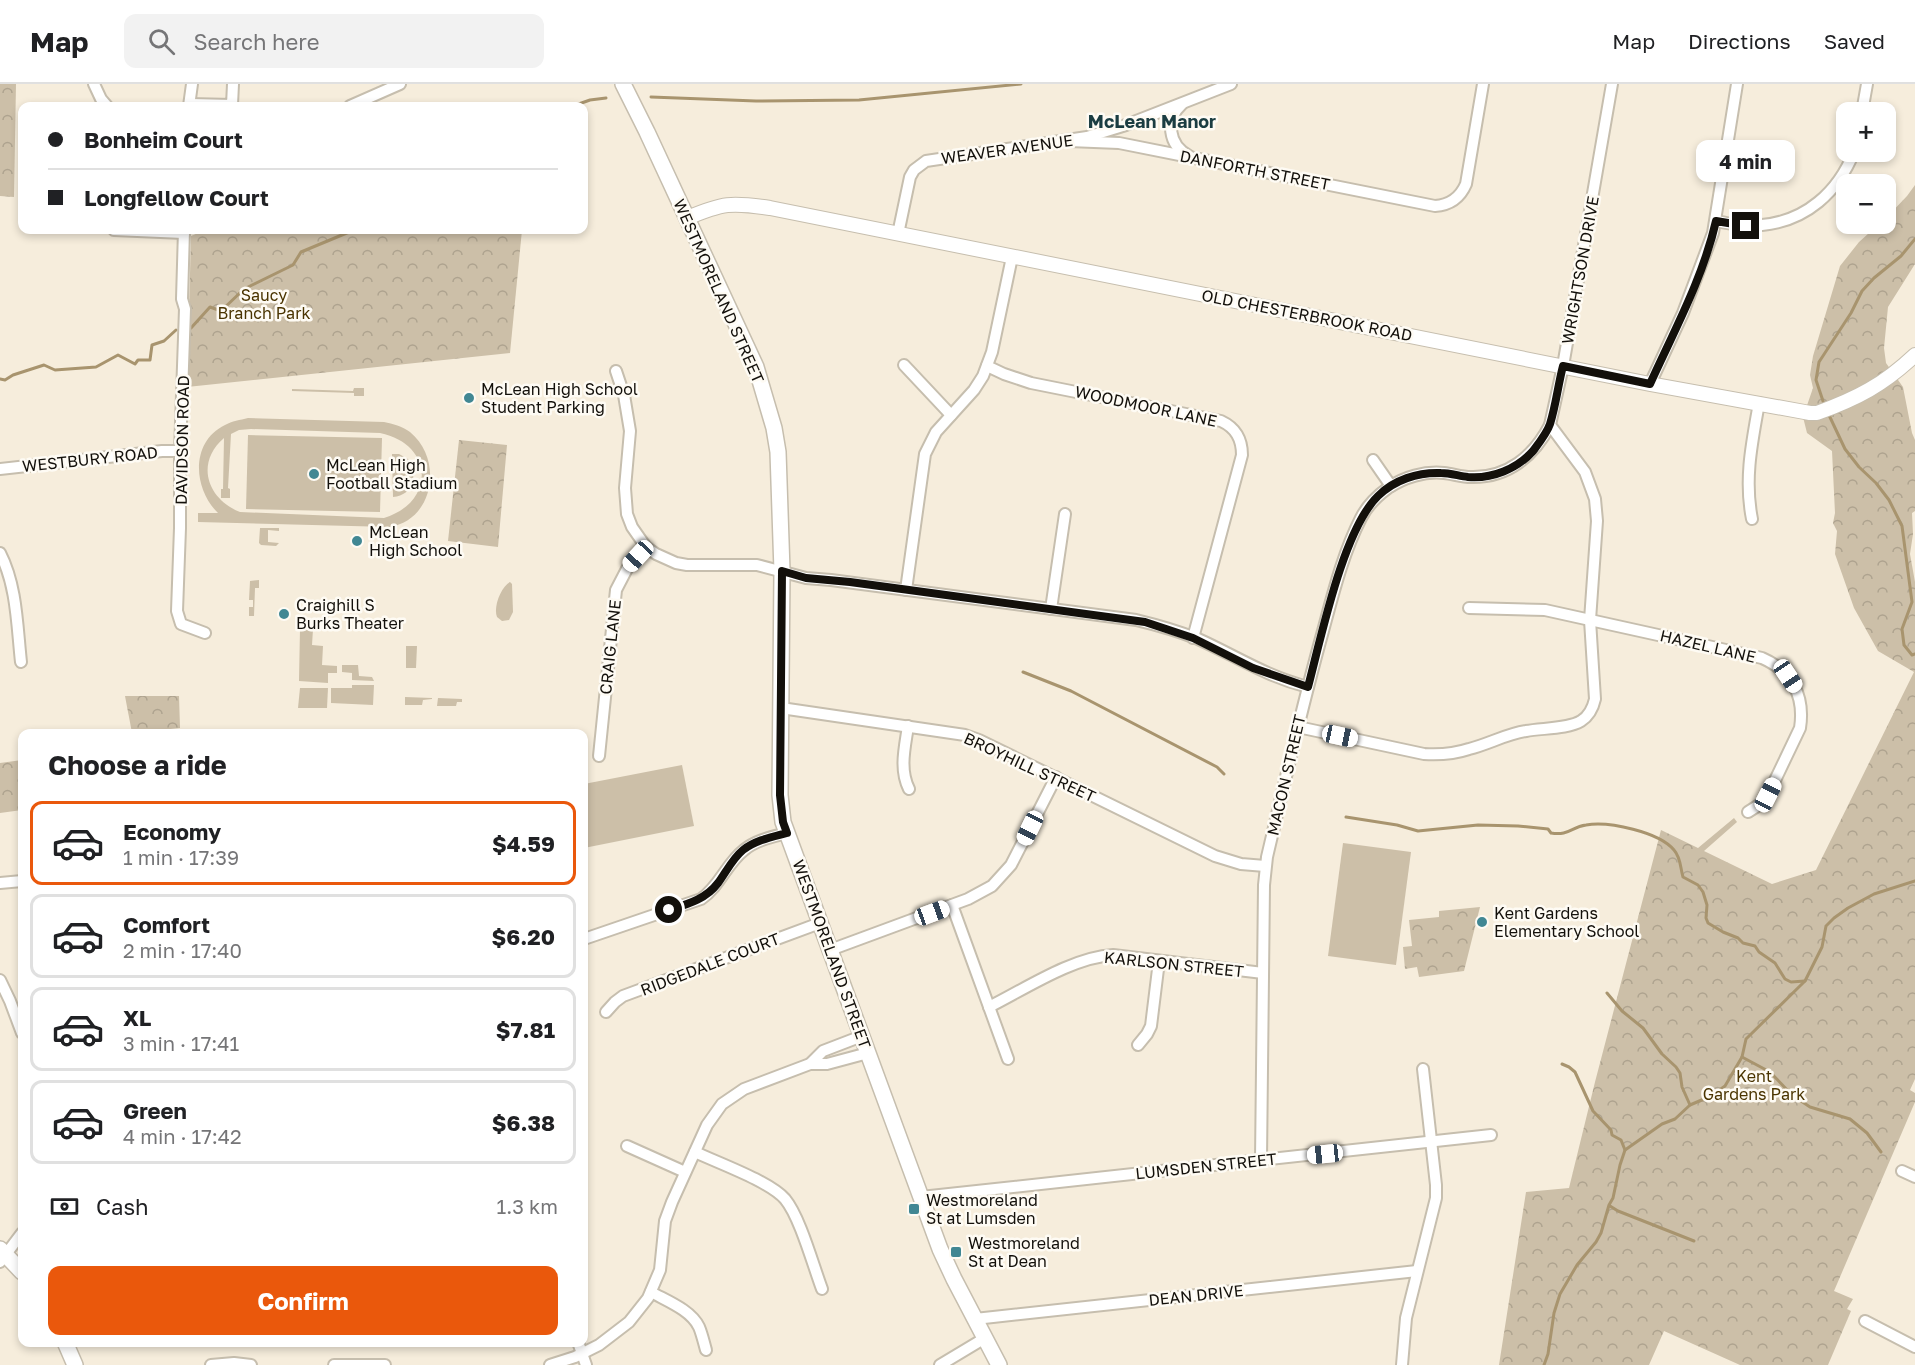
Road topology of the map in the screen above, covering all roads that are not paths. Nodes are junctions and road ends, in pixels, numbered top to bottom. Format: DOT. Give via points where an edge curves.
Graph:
graph roads {
  1 [pos="94,84"];
  2 [pos="192,84"];
  3 [pos="233,84"];
  4 [pos="623,84"];
  5 [pos="1231,84"];
  6 [pos="1484,84"];
  7 [pos="1612,84"];
  8 [pos="1737,84"];
  9 [pos="1867,84"];
  10 [pos="394,85"];
  11 [pos="104,102"];
  12 [pos="189,102"];
  13 [pos="232,102"];
  14 [pos="358,102"];
  15 [pos="1185,102"];
  16 [pos="1864,102"];
  17 [pos="1069,141"];
  18 [pos="1192,158"];
  19 [pos="1849,162"];
  20 [pos="687,218"];
  21 [pos="1716,221"];
  22 [pos="184,234"];
  23 [pos="898,234"];
  24 [pos="1012,257"];
  25 [pos="1915,355"];
  26 [pos="904,365"];
  27 [pos="987,366"];
  28 [pos="1563,366"];
  29 [pos="616,371"];
  30 [pos="1650,384"];
  31 [pos="1759,403"];
  32 [pos="951,415"];
  33 [pos="1550,425"];
  34 [pos="180,451"];
  35 [pos="1373,460"];
  36 [pos="0,469"];
  37 [pos="1391,486"];
  38 [pos="1065,514"];
  39 [pos="1752,519"];
  40 [pos="646,547"];
  41 [pos="0,553"];
  42 [pos="782,571"];
  43 [pos="906,590"];
  44 [pos="1469,608"];
  45 [pos="1051,609"];
  46 [pos="1590,620"];
  47 [pos="205,633"];
  48 [pos="1193,638"];
  49 [pos="21,662"];
  50 [pos="1308,687"];
  51 [pos="781,708"];
  52 [pos="1588,715"];
  53 [pos="1598,722"];
  54 [pos="908,726"];
  55 [pos="1298,728"];
  56 [pos="599,756"];
  57 [pos="1056,777"];
  58 [pos="909,789"];
  59 [pos="1748,812"];
  60 [pos="787,833"];
  61 [pos="1265,866"];
  62 [pos="18,881"];
  63 [pos="0,883"];
  64 [pos="952,905"];
  65 [pos="820,923"];
  66 [pos="588,938"];
  67 [pos="830,950"];
  68 [pos="1159,961"];
  69 [pos="1263,973"];
  70 [pos="0,980"];
  71 [pos="989,1007"];
  72 [pos="606,1012"];
  73 [pos="18,1022"];
  74 [pos="862,1036"];
  75 [pos="1138,1046"];
  76 [pos="868,1053"];
  77 [pos="1008,1059"];
  78 [pos="810,1064"];
  79 [pos="1424,1069"];
  80 [pos="1491,1135"];
  81 [pos="1432,1142"];
  82 [pos="627,1146"];
  83 [pos="694,1152"];
  84 [pos="1261,1160"];
  85 [pos="1902,1171"];
  86 [pos="686,1172"];
  87 [pos="1915,1177"];
  88 [pos="921,1197"];
  89 [pos="18,1237"];
  90 [pos="2,1255"];
  91 [pos="18,1269"];
  92 [pos="1417,1271"];
  93 [pos="822,1289"];
  94 [pos="651,1292"];
  95 [pos="975,1319"];
  96 [pos="1865,1321"];
  97 [pos="985,1338"];
  98 [pos="67,1347"];
  99 [pos="1915,1347"];
  100 [pos="706,1350"];
  101 [pos="584,1360"];
  102 [pos="75,1365"];
  103 [pos="211,1365"];
  104 [pos="251,1365"];
  105 [pos="334,1365"];
  106 [pos="385,1365"];
  107 [pos="550,1365"];
  108 [pos="940,1365"];
  109 [pos="999,1365"];
  110 [pos="1402,1365"];
  1 -- 11 [label="street"];
  2 -- 12 [label="street"];
  3 -- 13 [label="street"];
  4 -- 20 [label="main road, WESTMORELAND STREET"];
  5 -- 15 [label="street, WEAVER AVENUE"];
  6 -- 18 [label="street, DANFORTH STREET" via="1466,184 1458,198 1440,206"];
  7 -- 28 [label="street, WRIGHTSON DRIVE"];
  8 -- 21 [label="street"];
  9 -- 16 [label="street"];
  10 -- 14 [label="street"];
  15 -- 17 [label="street, WEAVER AVENUE" via="1104,133"];
  15 -- 18 [label="street" via="1174,115 1171,130 1177,147"];
  17 -- 18 [label="street, DANFORTH STREET" via="1119,143"];
  17 -- 23 [label="street, WEAVER AVENUE" via="926,161 910,177"];
  19 -- 21 [label="street" via="1830,192 1805,212 1761,226"];
  20 -- 23 [label="street, OLD CHESTERBROOK ROAD" via="728,203 740,203"];
  20 -- 42 [label="main road, WESTMORELAND STREET" via="756,366 767,400 778,452"];
  21 -- 30 [label="street" via="1692,291"];
  22 -- 34 [label="street, DAVIDSON ROAD"];
  23 -- 24 [label="street, OLD CHESTERBROOK ROAD"];
  24 -- 27 [label="street"];
  24 -- 28 [label="street, OLD CHESTERBROOK ROAD"];
  25 -- 31 [label="street, OLD CHESTERBROOK ROAD" via="1876,387 1817,413"];
  26 -- 32 [label="street"];
  27 -- 32 [label="street" via="974,390"];
  27 -- 48 [label="street, WOODMOOR LANE" via="1022,381 1221,421 1234,430 1242,444 1242,455"];
  28 -- 30 [label="street, OLD CHESTERBROOK ROAD"];
  28 -- 33 [label="street, WRIGHTSON DRIVE"];
  29 -- 40 [label="street" via="630,431 627,514"];
  30 -- 31 [label="street, OLD CHESTERBROOK ROAD"];
  31 -- 39 [label="street" via="1748,469"];
  32 -- 43 [label="street" via="936,432 925,454"];
  33 -- 37 [label="street, MACON STREET" via="1530,455 1497,474 1469,477 1428,473"];
  33 -- 46 [label="street" via="1585,472 1595,499"];
  34 -- 36 [label="street, WESTBURY ROAD"];
  34 -- 47 [label="street, DAVIDSON ROAD" via="178,618 181,624"];
  35 -- 37 [label="street"];
  37 -- 50 [label="street, MACON STREET" via="1368,507 1356,528"];
  38 -- 45 [label="street"];
  40 -- 42 [label="street" via="687,565 757,565"];
  40 -- 56 [label="street, CRAIG LANE" via="629,565 616,590"];
  41 -- 49 [label="street" via="13,592"];
  42 -- 43 [label="street" via="806,578"];
  42 -- 51 [label="main road, WESTMORELAND STREET"];
  43 -- 45 [label="street"];
  44 -- 46 [label="street, HAZEL LANE" via="1545,610"];
  45 -- 48 [label="street" via="1136,620"];
  46 -- 52 [label="street" via="1595,699"];
  46 -- 59 [label="street, HAZEL LANE" via="1762,658 1788,676 1800,696 1800,728 1768,795"];
  48 -- 50 [label="street" via="1253,668"];
  50 -- 55 [label="street, MACON STREET"];
  51 -- 54 [label="street, BROYHILL STREET"];
  51 -- 60 [label="main road, WESTMORELAND STREET" via="780,795"];
  52 -- 53 [label="street"];
  52 -- 55 [label="street" via="1574,724 1525,731 1470,749 1440,754"];
  54 -- 57 [label="street, BROYHILL STREET" via="979,740"];
  54 -- 58 [label="street" via="903,766"];
  55 -- 61 [label="street, MACON STREET"];
  57 -- 61 [label="street, BROYHILL STREET" via="1215,856"];
  57 -- 64 [label="street" via="1002,877 981,893"];
  60 -- 65 [label="main road, WESTMORELAND STREET"];
  60 -- 66 [label="street" via="758,841 742,851 713,889 701,898"];
  61 -- 69 [label="street, MACON STREET"];
  62 -- 63 [label="street"];
  64 -- 67 [label="street"];
  64 -- 71 [label="street"];
  65 -- 67 [label="main road, WESTMORELAND STREET"];
  65 -- 72 [label="street, RIDGEDALE COURT" via="623,996"];
  67 -- 74 [label="main road, WESTMORELAND STREET"];
  68 -- 69 [label="street, KARLSON STREET"];
  68 -- 71 [label="street, KARLSON STREET" via="1113,955 1087,959"];
  68 -- 75 [label="street" via="1151,1026"];
  69 -- 84 [label="street, MACON STREET"];
  70 -- 73 [label="street"];
  71 -- 77 [label="street"];
  74 -- 76 [label="main road, WESTMORELAND STREET"];
  74 -- 78 [label="street" via="824,1051"];
  76 -- 78 [label="street" via="828,1064"];
  76 -- 88 [label="main road, WESTMORELAND STREET"];
  78 -- 83 [label="street" via="733,1095 713,1115"];
  79 -- 81 [label="street"];
  80 -- 81 [label="street, LUMSDEN STREET"];
  81 -- 84 [label="street, LUMSDEN STREET"];
  81 -- 92 [label="street" via="1436,1198"];
  82 -- 86 [label="street"];
  83 -- 86 [label="street"];
  83 -- 93 [label="street" via="768,1186 785,1200"];
  84 -- 88 [label="street, LUMSDEN STREET"];
  85 -- 87 [label="street"];
  86 -- 94 [label="street" via="665,1221 663,1255"];
  88 -- 95 [label="main road, WESTMORELAND STREET" via="946,1263"];
  89 -- 90 [label="street"];
  90 -- 91 [label="main road"];
  92 -- 95 [label="street, DEAN DRIVE"];
  92 -- 110 [label="street" via="1406,1318"];
  94 -- 100 [label="street" via="688,1313 699,1328"];
  94 -- 101 [label="street" via="629,1322"];
  95 -- 97 [label="main road, WESTMORELAND STREET"];
  96 -- 99 [label="street"];
  97 -- 108 [label="street"];
  97 -- 109 [label="main road, WESTMORELAND STREET"];
  98 -- 102 [label="main road"];
  101 -- 107 [label="street"];
  103 -- 104 [label="street"];
  105 -- 106 [label="street"];
}
